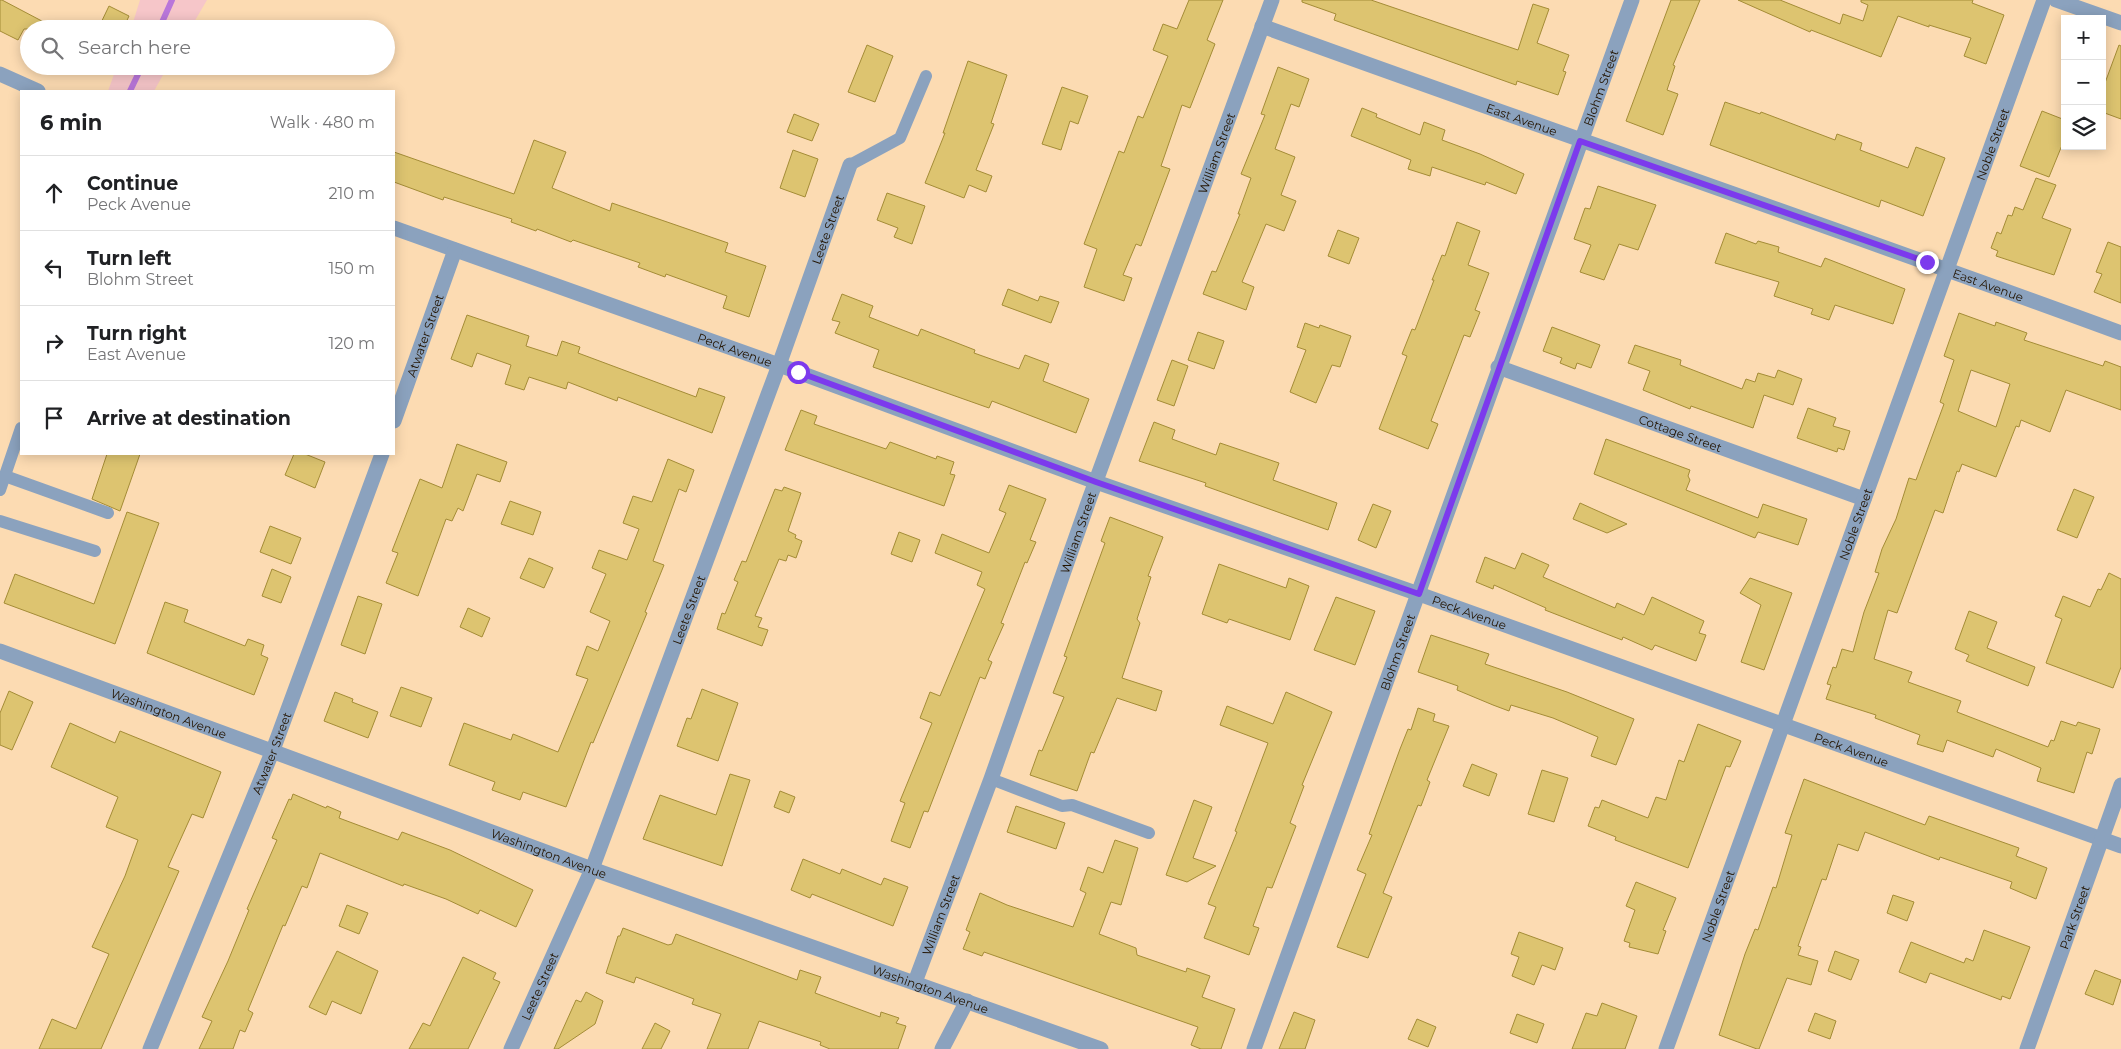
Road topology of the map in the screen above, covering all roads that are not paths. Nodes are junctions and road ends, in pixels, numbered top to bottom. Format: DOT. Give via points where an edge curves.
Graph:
graph roads {
  1 [pos="1272,0"];
  2 [pos="1632,0"];
  3 [pos="2044,0"];
  4 [pos="2056,0"];
  5 [pos="2121,23"];
  6 [pos="1262,26"];
  7 [pos="0,74"];
  8 [pos="926,76"];
  9 [pos="36,90"];
  10 [pos="1580,141"];
  11 [pos="850,165"];
  12 [pos="395,228"];
  13 [pos="455,250"];
  14 [pos="1948,270"];
  15 [pos="2121,333"];
  16 [pos="780,365"];
  17 [pos="1498,367"];
  18 [pos="395,418"];
  19 [pos="20,431"];
  20 [pos="382,455"];
  21 [pos="5,476"];
  22 [pos="1096,482"];
  23 [pos="0,490"];
  24 [pos="1864,499"];
  25 [pos="108,513"];
  26 [pos="0,521"];
  27 [pos="95,552"];
  28 [pos="1419,594"];
  29 [pos="0,650"];
  30 [pos="1782,726"];
  31 [pos="273,750"];
  32 [pos="991,779"];
  33 [pos="2121,785"];
  34 [pos="1149,833"];
  35 [pos="2101,838"];
  36 [pos="2121,846"];
  37 [pos="592,869"];
  38 [pos="915,982"];
  39 [pos="967,1001"];
  40 [pos="150,1049"];
  41 [pos="511,1049"];
  42 [pos="942,1049"];
  43 [pos="1101,1049"];
  44 [pos="1254,1049"];
  45 [pos="1666,1049"];
  46 [pos="2026,1049"];
  1 -- 6 [label="street, William Street"];
  2 -- 10 [label="street, Blohm Street"];
  3 -- 14 [label="street, Noble Street"];
  4 -- 5 [label="street"];
  6 -- 10 [label="street, East Avenue"];
  6 -- 22 [label="street, William Street"];
  7 -- 9 [label="street"];
  8 -- 11 [label="lane" via="900,138"];
  10 -- 14 [label="street, East Avenue"];
  10 -- 17 [label="street, Blohm Street"];
  11 -- 16 [label="street, Leete Street"];
  12 -- 13 [label="street, Peck Avenue"];
  13 -- 16 [label="street, Peck Avenue"];
  13 -- 18 [label="street, Atwater Street"];
  14 -- 15 [label="street, East Avenue"];
  14 -- 24 [label="street, Noble Street"];
  16 -- 22 [label="street, Peck Avenue"];
  16 -- 37 [label="street, Leete Street"];
  17 -- 24 [label="street, Cottage Street"];
  17 -- 28 [label="street, Blohm Street"];
  19 -- 21 [label="lane"];
  20 -- 31 [label="street, Atwater Street"];
  21 -- 23 [label="lane"];
  21 -- 25 [label="lane"];
  22 -- 28 [label="street, Peck Avenue"];
  22 -- 32 [label="street, William Street"];
  24 -- 30 [label="street, Noble Street"];
  26 -- 27 [label="lane"];
  28 -- 30 [label="street, Peck Avenue"];
  28 -- 44 [label="street, Blohm Street"];
  29 -- 31 [label="street, Washington Avenue"];
  30 -- 35 [label="street, Peck Avenue"];
  30 -- 45 [label="street, Noble Street"];
  31 -- 37 [label="street, Washington Avenue"];
  31 -- 40 [label="street, Atwater Street"];
  32 -- 34 [label="lane" via="1062,806 1072,805"];
  32 -- 38 [label="street, William Street"];
  33 -- 35 [label="street, Park Street"];
  35 -- 36 [label="street, Peck Avenue"];
  35 -- 46 [label="street, Park Street"];
  37 -- 38 [label="street, Washington Avenue"];
  37 -- 41 [label="street, Leete Street"];
  38 -- 39 [label="street, Washington Avenue"];
  39 -- 42 [label="street"];
  39 -- 43 [label="street, Washington Avenue"];
}
